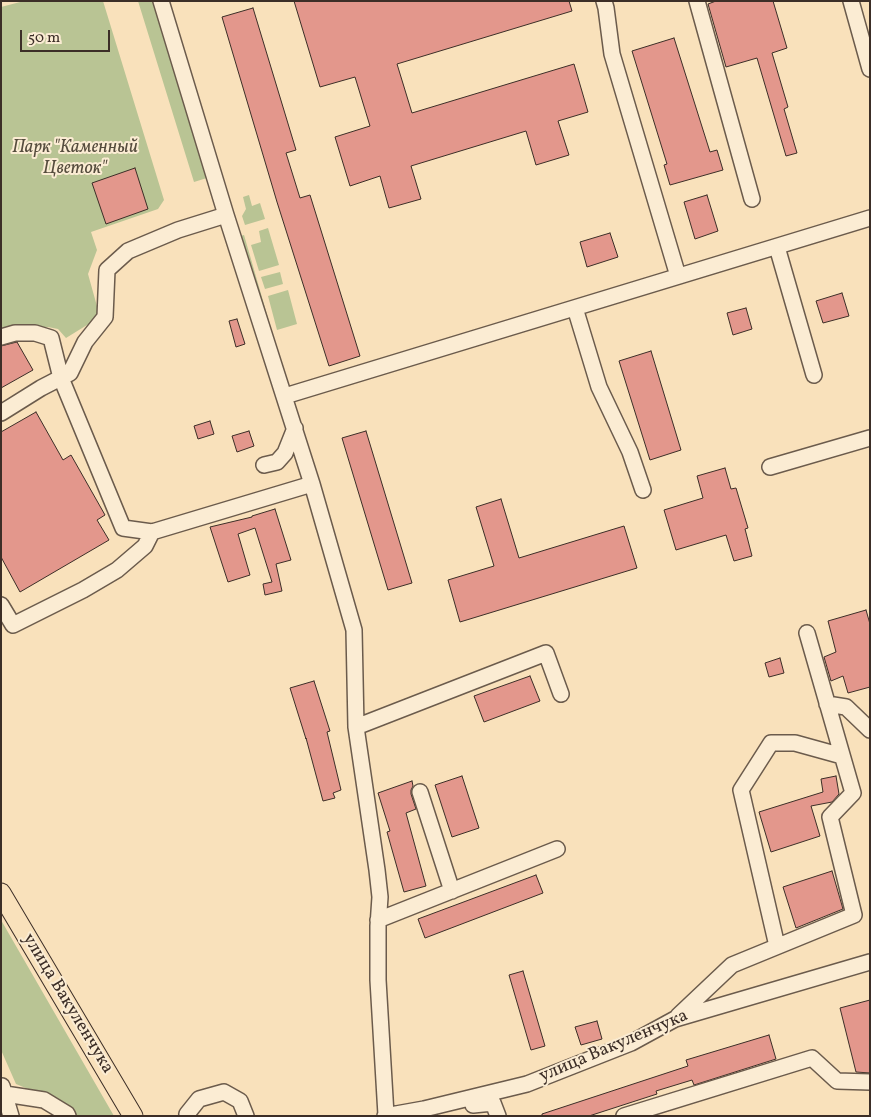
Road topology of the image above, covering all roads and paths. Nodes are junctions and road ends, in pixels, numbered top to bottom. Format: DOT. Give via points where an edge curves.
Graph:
graph roads {
  1 [pos="161,1"];
  2 [pos="604,1"];
  3 [pos="697,1"];
  4 [pos="851,1"];
  5 [pos="866,45"];
  6 [pos="870,69"];
  7 [pos="752,199"];
  8 [pos="226,215"];
  9 [pos="870,218"];
  10 [pos="777,247"];
  11 [pos="678,276"];
  12 [pos="575,308"];
  13 [pos="1,337"];
  14 [pos="814,375"];
  15 [pos="61,378"];
  16 [pos="285,396"];
  17 [pos="1,413"];
  18 [pos="295,428"];
  19 [pos="870,438"];
  20 [pos="264,465"];
  21 [pos="770,467"];
  22 [pos="312,484"];
  23 [pos="642,490"];
  24 [pos="152,532"];
  25 [pos="1,605"];
  26 [pos="807,633"];
  27 [pos="561,694"];
  28 [pos="827,704"];
  29 [pos="356,727"];
  30 [pos="870,730"];
  31 [pos="842,756"];
  32 [pos="420,792"];
  33 [pos="556,849"];
  34 [pos="452,891"];
  35 [pos="1,893"];
  36 [pos="378,920"];
  37 [pos="777,946"];
  38 [pos="870,962"];
  39 [pos="675,1019"];
  40 [pos="870,1082"];
  41 [pos="3,1090"];
  42 [pos="424,1109"];
  43 [pos="11,1116"];
  44 [pos="68,1116"];
  45 [pos="133,1116"];
  46 [pos="188,1116"];
  47 [pos="246,1116"];
  48 [pos="385,1116"];
  49 [pos="498,1116"];
  50 [pos="624,1116"];
  1 -- 8 [label="street"];
  2 -- 11 [label="street" via="612,54"];
  3 -- 7 [label="street"];
  4 -- 5 [label="street"];
  5 -- 6 [label="street"];
  8 -- 15 [label="street" via="178,230 128,252 107,270 105,317 85,342 70,373"];
  8 -- 16 [label="street"];
  9 -- 10 [label="street"];
  10 -- 11 [label="street"];
  10 -- 14 [label="street"];
  11 -- 12 [label="street"];
  12 -- 16 [label="street"];
  12 -- 23 [label="street" via="599,387 630,452"];
  13 -- 15 [label="street" via="36,333 51,338"];
  15 -- 17 [label="street"];
  15 -- 24 [label="street" via="123,528"];
  16 -- 18 [label="street"];
  18 -- 20 [label="street" via="285,453 277,462"];
  18 -- 22 [label="street"];
  19 -- 21 [label="street"];
  22 -- 24 [label="street"];
  22 -- 29 [label="street" via="354,630"];
  24 -- 25 [label="street" via="145,546 117,570 13,625"];
  26 -- 28 [label="street"];
  27 -- 29 [label="street" via="546,653"];
  28 -- 30 [label="street" via="846,707"];
  28 -- 31 [label="street"];
  29 -- 36 [label="street" via="377,870"];
  31 -- 37 [label="street" via="853,793 830,817 854,914"];
  31 -- 37 [label="street" via="795,743 771,743 741,790"];
  32 -- 34 [label="street"];
  33 -- 34 [label="street"];
  34 -- 36 [label="street"];
  35 -- 45 [label="main road, улица Вакуленчука"];
  36 -- 48 [label="street"];
  37 -- 39 [label="street" via="732,964"];
  38 -- 39 [label="street, улица Вакуленчука"];
  39 -- 42 [label="street, улица Вакуленчука" via="631,1043 527,1084"];
  40 -- 50 [label="street" via="837,1081 812,1058"];
  41 -- 43 [label="street"];
  41 -- 44 [label="street" via="44,1100"];
  42 -- 48 [label="street, улица Вакуленчука"];
  42 -- 49 [label="street" via="493,1103"];
  46 -- 47 [label="street" via="199,1099 224,1092 240,1100"];
}
